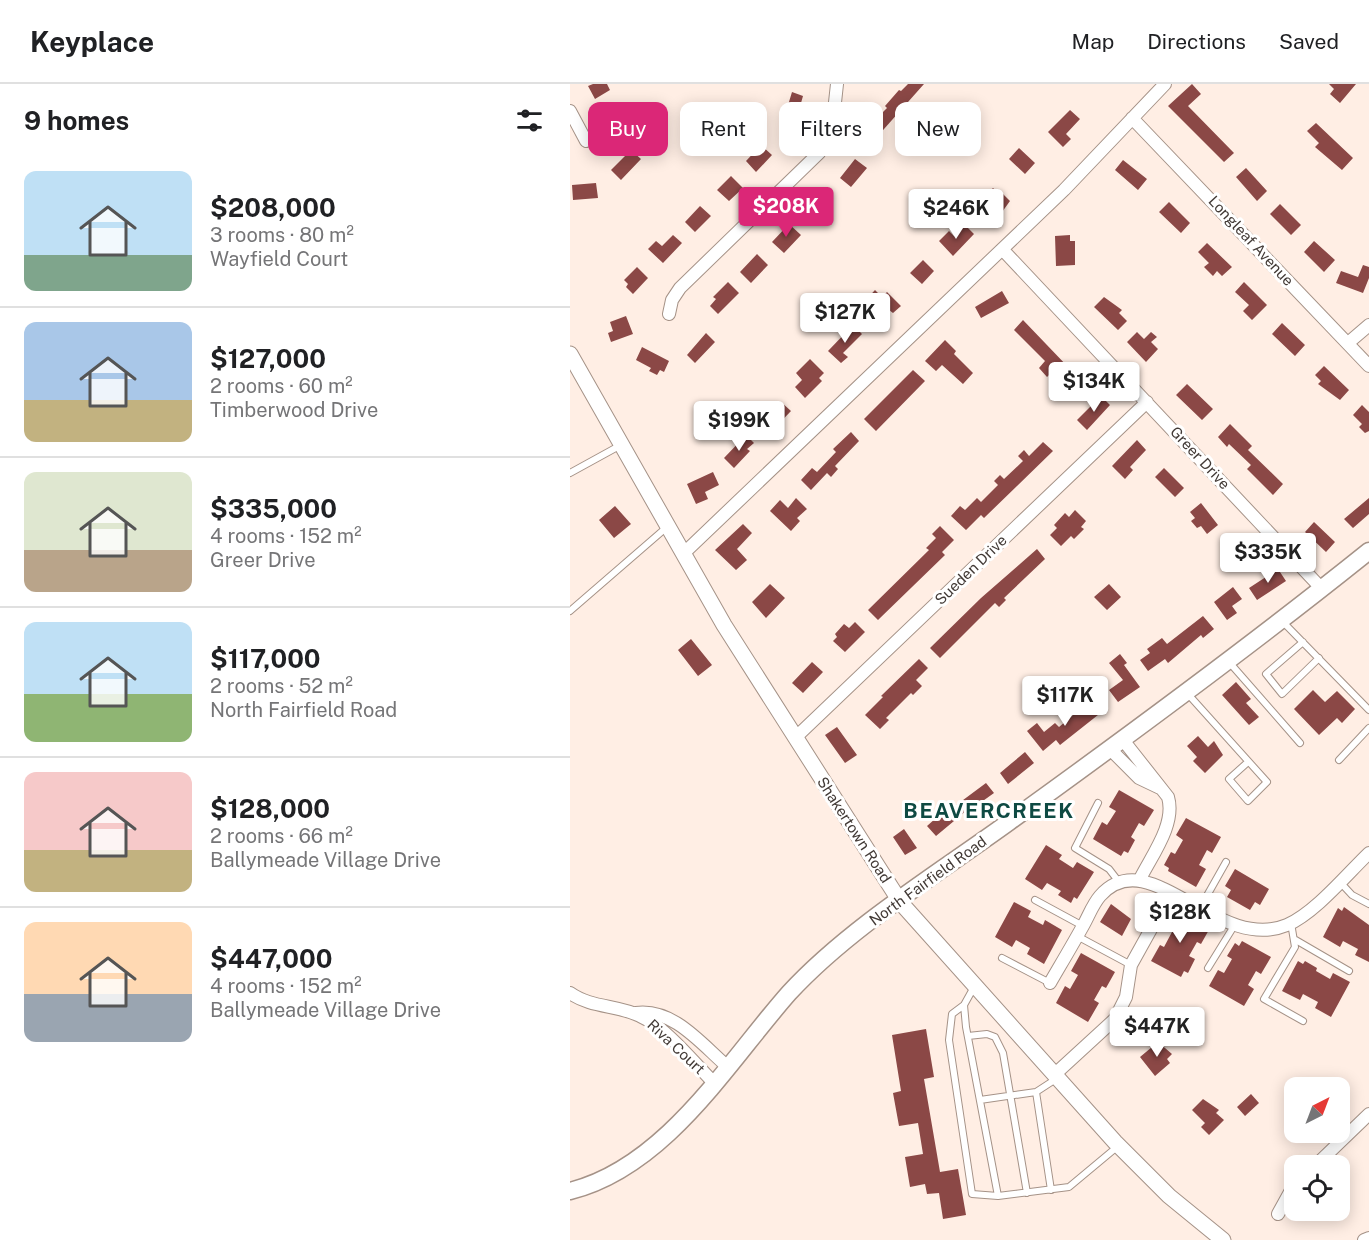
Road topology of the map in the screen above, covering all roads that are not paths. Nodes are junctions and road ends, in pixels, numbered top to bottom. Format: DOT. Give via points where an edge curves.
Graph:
graph roads {
  1 [pos="837,84"];
  2 [pos="1165,84"];
  3 [pos="570,111"];
  4 [pos="1132,118"];
  5 [pos="586,141"];
  6 [pos="1002,249"];
  7 [pos="669,314"];
  8 [pos="1369,325"];
  9 [pos="1348,343"];
  10 [pos="570,354"];
  11 [pos="1369,366"];
  12 [pos="1147,402"];
  13 [pos="622,445"];
  14 [pos="570,472"];
  15 [pos="667,526"];
  16 [pos="1369,551"];
  17 [pos="683,554"];
  18 [pos="1322,589"];
  19 [pos="570,611"];
  20 [pos="1282,620"];
  21 [pos="1303,642"];
  22 [pos="1319,658"];
  23 [pos="1228,661"];
  24 [pos="1187,692"];
  25 [pos="1369,710"];
  26 [pos="1369,728"];
  27 [pos="795,738"];
  28 [pos="1300,743"];
  29 [pos="1116,745"];
  30 [pos="1339,760"];
  31 [pos="1248,762"];
  32 [pos="1098,803"];
  33 [pos="1369,853"];
  34 [pos="1226,861"];
  35 [pos="1140,879"];
  36 [pos="1339,881"];
  37 [pos="1119,882"];
  38 [pos="1171,893"];
  39 [pos="899,900"];
  40 [pos="1035,900"];
  41 [pos="1369,904"];
  42 [pos="1200,909"];
  43 [pos="1291,923"];
  44 [pos="1234,926"];
  45 [pos="1080,931"];
  46 [pos="1294,939"];
  47 [pos="1002,958"];
  48 [pos="1131,965"];
  49 [pos="1208,968"];
  50 [pos="1349,971"];
  51 [pos="1050,983"];
  52 [pos="974,987"];
  53 [pos="570,993"];
  54 [pos="964,1005"];
  55 [pos="635,1013"];
  56 [pos="1303,1022"];
  57 [pos="968,1036"];
  58 [pos="729,1068"];
  59 [pos="1056,1077"];
  60 [pos="716,1085"];
  61 [pos="1036,1092"];
  62 [pos="1010,1096"];
  63 [pos="980,1100"];
  64 [pos="1369,1114"];
  65 [pos="1118,1145"];
  66 [pos="1326,1155"];
  67 [pos="1051,1190"];
  68 [pos="570,1191"];
  69 [pos="1027,1193"];
  70 [pos="998,1196"];
  71 [pos="1284,1203"];
  72 [pos="1278,1214"];
  73 [pos="1369,1238"];
  74 [pos="1223,1240"];
  75 [pos="1364,1240"];
  1 -- 7 [label="street" via="834,123 819,153 680,288"];
  2 -- 4 [label="street"];
  3 -- 5 [label="street"];
  4 -- 6 [label="street"];
  4 -- 9 [label="street, Longleaf Avenue"];
  6 -- 12 [label="street, Greer Drive"];
  6 -- 17 [label="street"];
  8 -- 9 [label="street"];
  9 -- 11 [label="street, Longleaf Avenue"];
  10 -- 13 [label="street, Shakertown Road"];
  12 -- 18 [label="street, Greer Drive"];
  12 -- 27 [label="street, Sueden Drive"];
  13 -- 14 [label="lane"];
  13 -- 15 [label="street, Shakertown Road"];
  15 -- 17 [label="street, Shakertown Road"];
  15 -- 19 [label="lane"];
  16 -- 18 [label="main road, North Fairfield Road"];
  17 -- 27 [label="street, Shakertown Road"];
  18 -- 20 [label="main road, North Fairfield Road"];
  20 -- 21 [label="lane"];
  20 -- 23 [label="main road, North Fairfield Road"];
  21 -- 22 [label="lane"];
  21 -- 22 [label="lane" via="1266,674 1282,694"];
  22 -- 25 [label="lane"];
  23 -- 24 [label="main road, North Fairfield Road"];
  23 -- 28 [label="lane"];
  24 -- 29 [label="main road, North Fairfield Road"];
  24 -- 31 [label="lane"];
  26 -- 30 [label="lane"];
  27 -- 39 [label="street, Shakertown Road"];
  29 -- 35 [label="street" via="1139,778 1161,789 1171,808 1169,821"];
  29 -- 39 [label="main road, North Fairfield Road"];
  31 -- 31 [label="lane" via="1267,782 1248,801 1229,779"];
  32 -- 37 [label="lane" via="1075,848 1109,869"];
  33 -- 36 [label="street"];
  34 -- 42 [label="lane"];
  35 -- 37 [label="street"];
  35 -- 38 [label="street"];
  36 -- 41 [label="lane" via="1352,895"];
  36 -- 43 [label="street"];
  37 -- 45 [label="street" via="1099,897"];
  38 -- 42 [label="street"];
  38 -- 48 [label="street"];
  39 -- 52 [label="street, Shakertown Road"];
  39 -- 58 [label="main road, North Fairfield Road" via="799,984"];
  40 -- 45 [label="lane"];
  42 -- 44 [label="street"];
  43 -- 44 [label="street" via="1264,930"];
  43 -- 46 [label="lane"];
  44 -- 49 [label="lane"];
  45 -- 48 [label="lane"];
  45 -- 51 [label="street"];
  46 -- 50 [label="lane"];
  46 -- 56 [label="lane" via="1295,947 1264,999"];
  47 -- 51 [label="lane"];
  48 -- 59 [label="street" via="1126,997 1115,1019"];
  52 -- 54 [label="lane"];
  52 -- 59 [label="street, Shakertown Road"];
  53 -- 55 [label="street, Riva Court" via="588,1003"];
  54 -- 57 [label="lane"];
  54 -- 70 [label="lane" via="952,1014 950,1040 972,1194"];
  55 -- 58 [label="street, Riva Court" via="649,1011 675,1022"];
  55 -- 60 [label="street, Riva Court" via="657,1026"];
  57 -- 62 [label="lane" via="995,1038 1003,1053"];
  57 -- 63 [label="lane"];
  58 -- 60 [label="main road, North Fairfield Road"];
  59 -- 61 [label="lane"];
  59 -- 65 [label="street, Shakertown Road"];
  60 -- 68 [label="main road, North Fairfield Road" via="643,1153 600,1180"];
  61 -- 62 [label="lane"];
  61 -- 67 [label="lane"];
  62 -- 63 [label="lane"];
  62 -- 69 [label="lane"];
  63 -- 70 [label="lane"];
  64 -- 66 [label="street"];
  65 -- 67 [label="lane" via="1078,1181"];
  65 -- 74 [label="street, Shakertown Road" via="1169,1196"];
  67 -- 69 [label="lane"];
  69 -- 70 [label="lane"];
  71 -- 72 [label="street"];
  73 -- 75 [label="street"];
}
